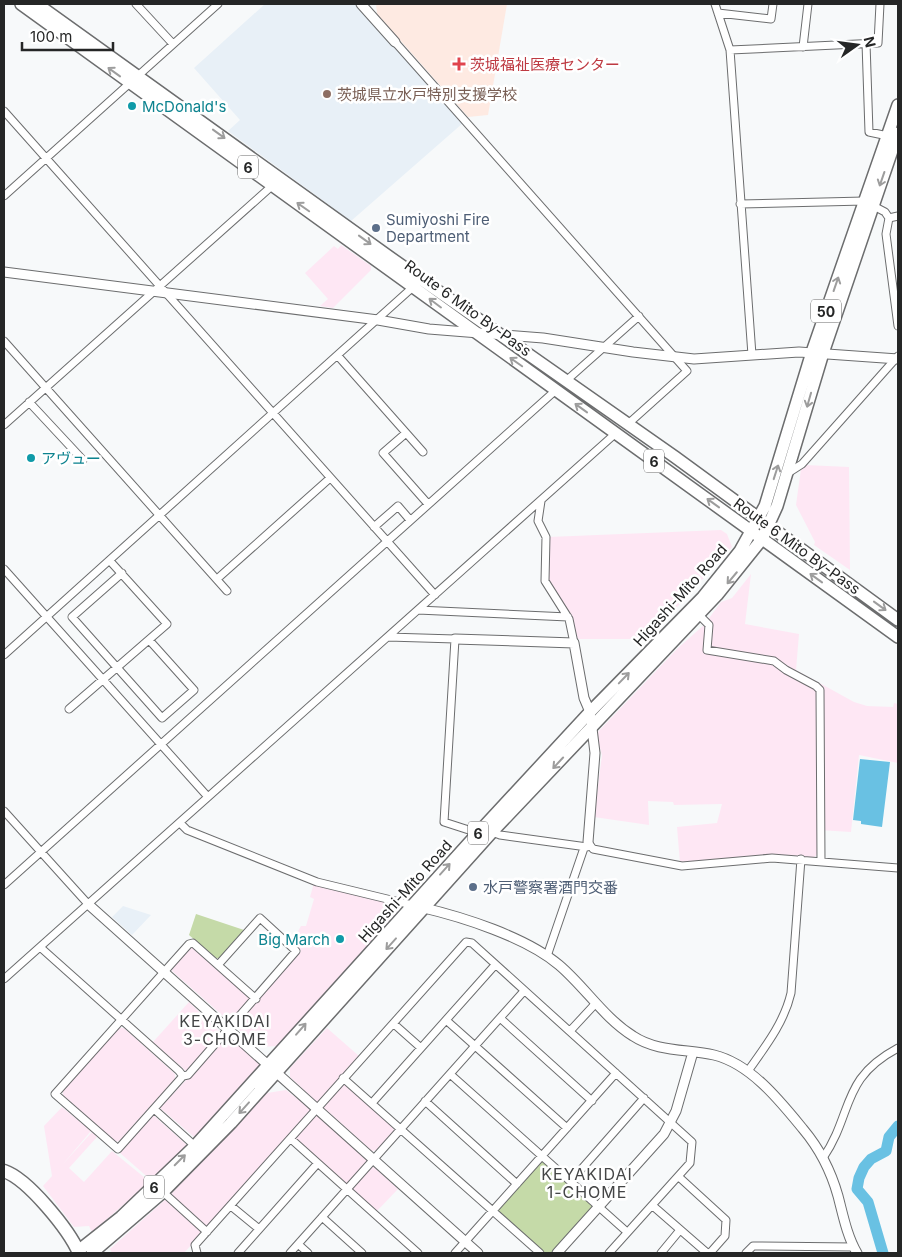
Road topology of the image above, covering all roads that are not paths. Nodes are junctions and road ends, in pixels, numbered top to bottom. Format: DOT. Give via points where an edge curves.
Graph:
graph roads {
  1 [pos="21,4"];
  2 [pos="38,4"];
  3 [pos="136,4"];
  4 [pos="218,4"];
  5 [pos="715,4"];
  6 [pos="773,4"];
  7 [pos="808,4"];
  8 [pos="880,4"];
  9 [pos="365,5"];
  10 [pos="718,13"];
  11 [pos="395,42"];
  12 [pos="866,43"];
  13 [pos="173,44"];
  14 [pos="802,47"];
  15 [pos="730,50"];
  16 [pos="135,80"];
  17 [pos="898,105"];
  18 [pos="4,111"];
  19 [pos="893,134"];
  20 [pos="45,158"];
  21 [pos="273,185"];
  22 [pos="4,196"];
  23 [pos="868,203"];
  24 [pos="740,204"];
  25 [pos="898,216"];
  26 [pos="889,218"];
  27 [pos="4,272"];
  28 [pos="413,287"];
  29 [pos="158,289"];
  30 [pos="638,316"];
  31 [pos="378,320"];
  32 [pos="898,326"];
  33 [pos="474,332"];
  34 [pos="502,334"];
  35 [pos="4,341"];
  36 [pos="603,347"];
  37 [pos="818,353"];
  38 [pos="752,355"];
  39 [pos="338,356"];
  40 [pos="676,357"];
  41 [pos="897,358"];
  42 [pos="567,380"];
  43 [pos="46,387"];
  44 [pos="556,390"];
  45 [pos="30,402"];
  46 [pos="273,414"];
  47 [pos="628,424"];
  48 [pos="4,425"];
  49 [pos="406,433"];
  50 [pos="616,433"];
  51 [pos="423,452"];
  52 [pos="83,460"];
  53 [pos="788,473"];
  54 [pos="329,479"];
  55 [pos="541,501"];
  56 [pos="428,504"];
  57 [pos="160,515"];
  58 [pos="760,518"];
  59 [pos="410,520"];
  60 [pos="770,526"];
  61 [pos="374,527"];
  62 [pos="757,535"];
  63 [pos="387,541"];
  64 [pos="110,561"];
  65 [pos="4,569"];
  66 [pos="122,573"];
  67 [pos="217,579"];
  68 [pos="227,591"];
  69 [pos="435,595"];
  70 [pos="418,610"];
  71 [pos="699,615"];
  72 [pos="46,616"];
  73 [pos="568,617"];
  74 [pos="898,620"];
  75 [pos="388,637"];
  76 [pos="898,637"];
  77 [pos="456,639"];
  78 [pos="150,641"];
  79 [pos="574,643"];
  80 [pos="4,655"];
  81 [pos="118,668"];
  82 [pos="105,679"];
  83 [pos="69,709"];
  84 [pos="590,712"];
  85 [pos="591,727"];
  86 [pos="160,744"];
  87 [pos="208,797"];
  88 [pos="4,811"];
  89 [pos="180,823"];
  90 [pos="492,832"];
  91 [pos="478,833"];
  92 [pos="587,845"];
  93 [pos="40,852"];
  94 [pos="801,859"];
  95 [pos="821,861"];
  96 [pos="898,868"];
  97 [pos="4,884"];
  98 [pos="88,904"];
  99 [pos="418,906"];
  100 [pos="40,947"];
  101 [pos="547,956"];
  102 [pos="218,965"];
  103 [pos="496,965"];
  104 [pos="164,971"];
  105 [pos="4,979"];
  106 [pos="524,991"];
  107 [pos="256,999"];
  108 [pos="596,1003"];
  109 [pos="500,1018"];
  110 [pos="121,1019"];
  111 [pos="446,1020"];
  112 [pos="394,1024"];
  113 [pos="228,1029"];
  114 [pos="570,1031"];
  115 [pos="475,1045"];
  116 [pos="421,1048"];
  117 [pos="898,1048"];
  118 [pos="694,1052"];
  119 [pos="273,1069"];
  120 [pos="748,1071"];
  121 [pos="616,1073"];
  122 [pos="450,1074"];
  123 [pos="183,1076"];
  124 [pos="343,1078"];
  125 [pos="644,1098"];
  126 [pos="425,1101"];
  127 [pos="592,1101"];
  128 [pos="372,1103"];
  129 [pos="316,1108"];
  130 [pos="154,1109"];
  131 [pos="671,1122"];
  132 [pos="567,1128"];
  133 [pos="400,1129"];
  134 [pos="290,1139"];
  135 [pos="195,1146"];
  136 [pos="542,1156"];
  137 [pos="823,1158"];
  138 [pos="373,1159"];
  139 [pos="317,1164"];
  140 [pos="4,1170"];
  141 [pos="4,1177"];
  142 [pos="679,1177"];
  143 [pos="570,1180"];
  144 [pos="517,1184"];
  145 [pos="346,1188"];
  146 [pos="163,1192"];
  147 [pos="231,1206"];
  148 [pos="599,1206"];
  149 [pos="653,1206"];
  150 [pos="493,1212"];
  151 [pos="322,1217"];
  152 [pos="259,1229"];
  153 [pos="680,1230"];
  154 [pos="207,1232"];
  155 [pos="628,1232"];
  156 [pos="466,1242"];
  157 [pos="298,1244"];
  158 [pos="196,1249"];
  159 [pos="855,1250"];
  160 [pos="76,1253"];
  161 [pos="92,1253"];
  162 [pos="188,1253"];
  163 [pos="238,1253"];
  164 [pos="290,1253"];
  165 [pos="308,1253"];
  166 [pos="362,1253"];
  167 [pos="418,1253"];
  168 [pos="456,1253"];
  169 [pos="478,1253"];
  170 [pos="540,1253"];
  171 [pos="557,1253"];
  172 [pos="609,1253"];
  173 [pos="661,1253"];
  174 [pos="709,1253"];
  175 [pos="746,1253"];
  16 -- 1 [label="highway, Route 6 Mito By-Pass / 6, one-way"];
  2 -- 16 [label="highway, Route 6 Mito By-Pass / 6"];
  3 -- 13 [label="street"];
  4 -- 13 [label="street"];
  5 -- 10 [label="street"];
  6 -- 10 [label="street" via="770,18"];
  7 -- 14 [label="street"];
  8 -- 12 [label="street" via="878,43"];
  9 -- 11 [label="street"];
  10 -- 15 [label="street"];
  11 -- 30 [label="street"];
  12 -- 14 [label="street"];
  12 -- 19 [label="street" via="869,132"];
  13 -- 16 [label="street"];
  14 -- 15 [label="street"];
  15 -- 24 [label="street"];
  16 -- 20 [label="street"];
  16 -- 21 [label="highway, Route 6 Mito By-Pass / 6"];
  16 -- 34 [label="highway, Route 6 Mito By-Pass / 6, one-way"];
  17 -- 19 [label="highway, 50"];
  18 -- 20 [label="street"];
  19 -- 23 [label="highway, 50"];
  20 -- 22 [label="street"];
  20 -- 29 [label="street"];
  28 -- 21 [label="highway, Route 6 Mito By-Pass / 6, one-way"];
  21 -- 29 [label="street"];
  23 -- 24 [label="street"];
  23 -- 26 [label="street" via="885,212"];
  23 -- 37 [label="highway, 50"];
  24 -- 38 [label="street"];
  25 -- 26 [label="street"];
  26 -- 32 [label="street" via="886,234"];
  27 -- 29 [label="street"];
  28 -- 31 [label="street"];
  33 -- 28 [label="highway, Route 6 Mito By-Pass / 6, one-way"];
  29 -- 31 [label="street"];
  29 -- 43 [label="street"];
  29 -- 46 [label="street"];
  30 -- 36 [label="street"];
  30 -- 40 [label="street"];
  31 -- 33 [label="street" via="429,330"];
  31 -- 39 [label="street"];
  33 -- 34 [label="street"];
  44 -- 33 [label="highway, Route 6 Mito By-Pass / 6, one-way"];
  34 -- 36 [label="street"];
  34 -- 42 [label="highway, Route 6 Mito By-Pass / 6"];
  35 -- 43 [label="street"];
  36 -- 40 [label="street"];
  36 -- 42 [label="street"];
  37 -- 38 [label="street"];
  37 -- 41 [label="street"];
  37 -- 53 [label="highway, 50, one-way"];
  58 -- 37 [label="highway, 50, one-way"];
  38 -- 40 [label="street"];
  39 -- 46 [label="street"];
  39 -- 49 [label="street"];
  40 -- 47 [label="street" via="687,371"];
  41 -- 53 [label="street" via="802,464"];
  42 -- 47 [label="highway, Route 6 Mito By-Pass / 6"];
  43 -- 45 [label="street"];
  43 -- 57 [label="street"];
  50 -- 44 [label="highway, Route 6 Mito By-Pass / 6, one-way"];
  44 -- 56 [label="street"];
  45 -- 48 [label="street"];
  45 -- 52 [label="street"];
  46 -- 54 [label="street"];
  46 -- 57 [label="street"];
  47 -- 58 [label="highway, Route 6 Mito By-Pass / 6"];
  49 -- 51 [label="street"];
  49 -- 56 [label="street" via="382,452"];
  50 -- 55 [label="street"];
  62 -- 50 [label="highway, Route 6 Mito By-Pass / 6, one-way"];
  53 -- 60 [label="highway, 50"];
  54 -- 61 [label="street"];
  54 -- 67 [label="street"];
  55 -- 69 [label="street"];
  55 -- 73 [label="street" via="538,521 546,537 545,581"];
  56 -- 59 [label="street"];
  57 -- 64 [label="street"];
  57 -- 67 [label="street"];
  58 -- 60 [label="highway, Route 6 Mito By-Pass / 6"];
  58 -- 62 [label="highway, Higashi-Mito Road / 6"];
  59 -- 61 [label="street" via="398,506"];
  59 -- 63 [label="street"];
  60 -- 62 [label="highway, 50"];
  60 -- 74 [label="highway, Route 6 Mito By-Pass / 6, one-way"];
  61 -- 63 [label="street"];
  62 -- 71 [label="highway, Higashi-Mito Road / 6, one-way" via="730,581"];
  76 -- 62 [label="highway, Route 6 Mito By-Pass / 6, one-way"];
  84 -- 62 [label="highway, Higashi-Mito Road / 6, one-way" via="712,587"];
  63 -- 69 [label="street"];
  63 -- 86 [label="street"];
  64 -- 66 [label="street"];
  64 -- 72 [label="street"];
  65 -- 72 [label="street"];
  66 -- 78 [label="street" via="167,624"];
  66 -- 81 [label="street" via="72,617"];
  67 -- 68 [label="street"];
  69 -- 70 [label="street"];
  70 -- 73 [label="street"];
  70 -- 75 [label="street"];
  71 -- 85 [label="highway, Higashi-Mito Road / 6"];
  71 -- 95 [label="street" via="709,625 706,650 774,661 820,690"];
  72 -- 80 [label="street"];
  72 -- 82 [label="street"];
  73 -- 79 [label="street"];
  75 -- 77 [label="street"];
  75 -- 87 [label="street"];
  77 -- 79 [label="street"];
  77 -- 91 [label="street" via="444,822"];
  78 -- 81 [label="street"];
  78 -- 81 [label="street" via="194,690 162,718"];
  79 -- 84 [label="street" via="584,698"];
  81 -- 82 [label="street"];
  82 -- 83 [label="street"];
  82 -- 86 [label="street"];
  84 -- 85 [label="street"];
  84 -- 91 [label="highway, Higashi-Mito Road / 6"];
  85 -- 90 [label="highway, Higashi-Mito Road / 6, one-way"];
  85 -- 92 [label="street" via="595,753"];
  86 -- 87 [label="street"];
  86 -- 93 [label="street"];
  87 -- 89 [label="street"];
  88 -- 93 [label="street"];
  89 -- 98 [label="street"];
  89 -- 99 [label="street" via="187,830 317,882"];
  90 -- 92 [label="street"];
  90 -- 99 [label="highway, Higashi-Mito Road / 6"];
  99 -- 91 [label="highway, Higashi-Mito Road / 6, one-way"];
  92 -- 94 [label="street" via="682,866 772,858"];
  92 -- 101 [label="street"];
  93 -- 97 [label="street"];
  93 -- 98 [label="street"];
  94 -- 95 [label="street"];
  94 -- 120 [label="street" via="791,993 769,1042"];
  95 -- 96 [label="street"];
  98 -- 100 [label="street"];
  98 -- 104 [label="street"];
  99 -- 101 [label="street" via="518,940"];
  99 -- 119 [label="highway, Higashi-Mito Road / 6"];
  100 -- 105 [label="street"];
  100 -- 110 [label="street"];
  101 -- 108 [label="street"];
  102 -- 104 [label="street" via="193,943"];
  102 -- 107 [label="street"];
  102 -- 107 [label="street" via="260,918 296,951"];
  103 -- 106 [label="street"];
  103 -- 111 [label="street"];
  103 -- 112 [label="street" via="472,943 466,942"];
  104 -- 110 [label="street"];
  104 -- 113 [label="street"];
  106 -- 109 [label="street"];
  106 -- 114 [label="street"];
  107 -- 113 [label="street"];
  108 -- 114 [label="street"];
  108 -- 118 [label="street" via="643,1042"];
  109 -- 115 [label="street"];
  109 -- 127 [label="street"];
  110 -- 123 [label="street"];
  110 -- 130 [label="street" via="55,1094 118,1149"];
  111 -- 115 [label="street"];
  111 -- 116 [label="street"];
  112 -- 116 [label="street"];
  112 -- 124 [label="street"];
  113 -- 119 [label="street"];
  113 -- 123 [label="street" via="188,1075"];
  114 -- 121 [label="street"];
  115 -- 122 [label="street"];
  115 -- 132 [label="street"];
  116 -- 128 [label="street"];
  117 -- 137 [label="street" via="862,1075"];
  118 -- 120 [label="street" via="721,1058"];
  118 -- 131 [label="street"];
  119 -- 129 [label="street"];
  119 -- 135 [label="highway, Higashi-Mito Road / 6"];
  119 -- 146 [label="highway, Higashi-Mito Road / 6, one-way" via="203,1153"];
  120 -- 137 [label="street" via="803,1129"];
  121 -- 125 [label="street"];
  121 -- 127 [label="street"];
  122 -- 126 [label="street"];
  122 -- 136 [label="street"];
  123 -- 130 [label="street"];
  124 -- 128 [label="street"];
  124 -- 129 [label="street"];
  125 -- 131 [label="street"];
  125 -- 143 [label="street"];
  126 -- 133 [label="street"];
  126 -- 144 [label="street"];
  127 -- 132 [label="street"];
  128 -- 133 [label="street"];
  129 -- 134 [label="street"];
  129 -- 138 [label="street"];
  130 -- 135 [label="street"];
  131 -- 142 [label="street" via="692,1142 690,1163"];
  131 -- 148 [label="street" via="660,1139"];
  132 -- 136 [label="street"];
  133 -- 138 [label="street"];
  133 -- 150 [label="street"];
  134 -- 139 [label="street"];
  134 -- 147 [label="street"];
  160 -- 135 [label="highway, Higashi-Mito Road / 6, one-way" via="121,1217"];
  136 -- 143 [label="street"];
  136 -- 144 [label="street"];
  137 -- 159 [label="street"];
  138 -- 145 [label="street"];
  138 -- 156 [label="street"];
  139 -- 145 [label="street"];
  139 -- 152 [label="street"];
  140 -- 160 [label="highway" via="21,1179 38,1195"];
  141 -- 160 [label="highway" via="24,1190"];
  142 -- 149 [label="street"];
  142 -- 174 [label="street" via="726,1220 725,1236"];
  143 -- 148 [label="street"];
  144 -- 150 [label="street"];
  145 -- 151 [label="street"];
  145 -- 167 [label="street"];
  146 -- 154 [label="street"];
  146 -- 161 [label="highway, Higashi-Mito Road / 6"];
  147 -- 152 [label="street"];
  147 -- 154 [label="street"];
  148 -- 155 [label="street"];
  148 -- 171 [label="street"];
  149 -- 153 [label="street"];
  149 -- 155 [label="street"];
  150 -- 156 [label="street"];
  150 -- 170 [label="street"];
  151 -- 157 [label="street"];
  151 -- 166 [label="street"];
  152 -- 163 [label="street"];
  153 -- 173 [label="street"];
  153 -- 174 [label="street"];
  154 -- 158 [label="street"];
  155 -- 172 [label="street"];
  156 -- 168 [label="street"];
  156 -- 169 [label="street"];
  157 -- 164 [label="street"];
  157 -- 165 [label="street"];
  158 -- 162 [label="street"];
  159 -- 175 [label="street" via="753,1246"];
}
